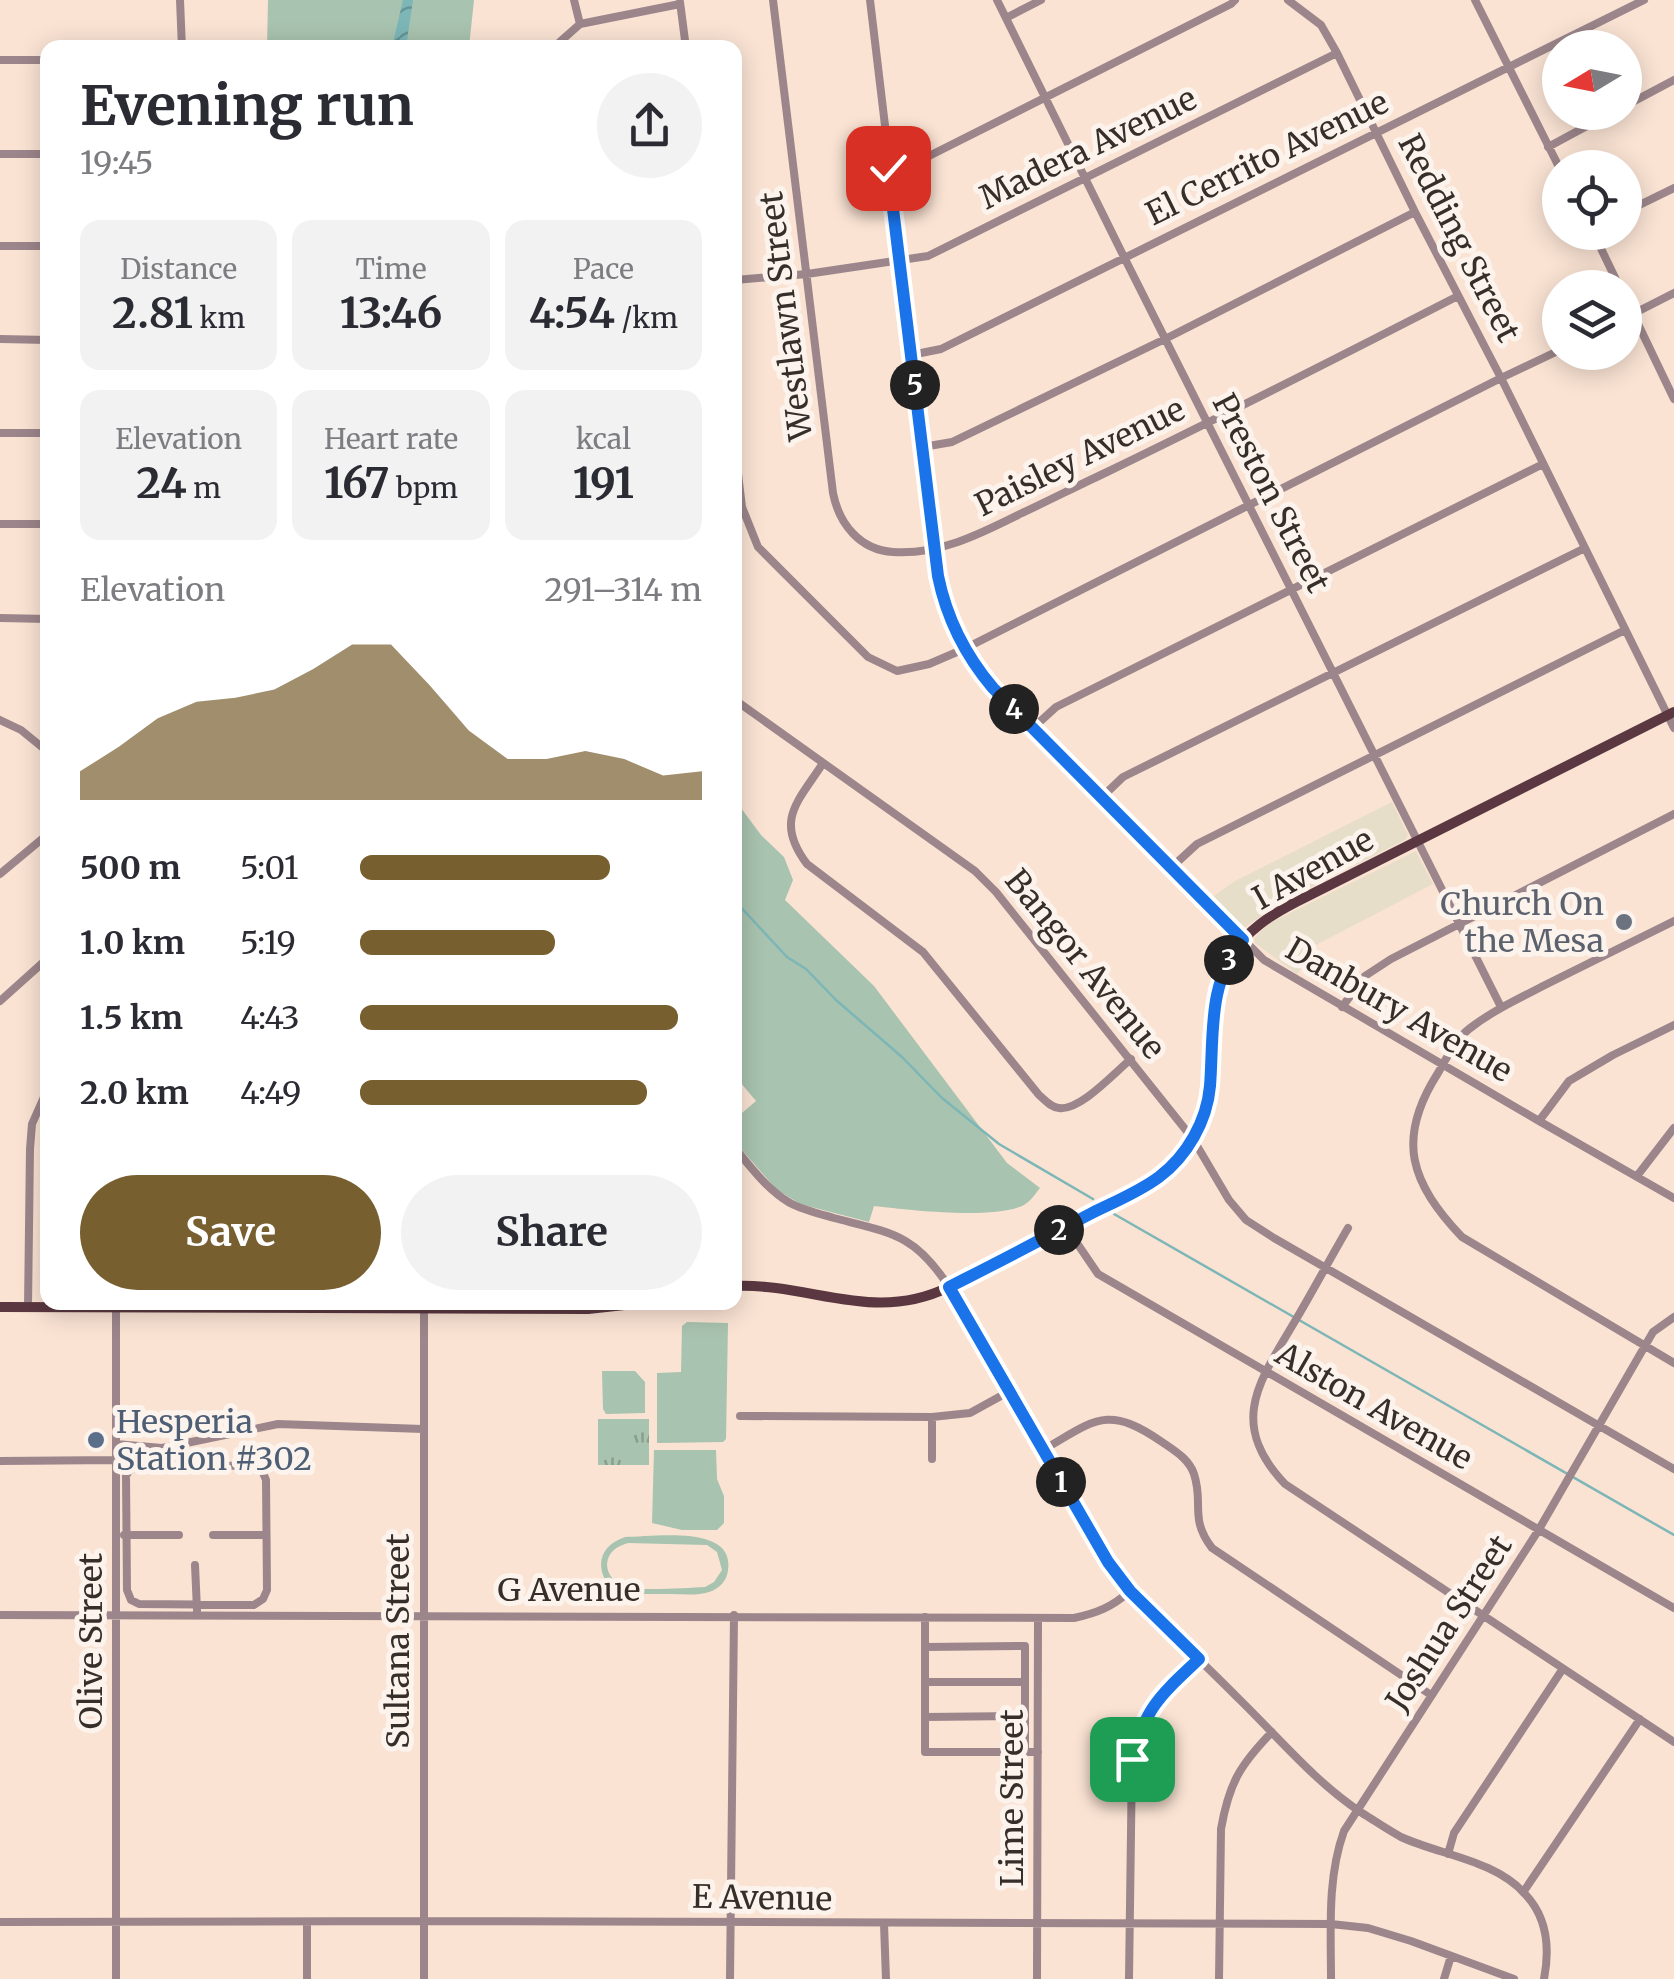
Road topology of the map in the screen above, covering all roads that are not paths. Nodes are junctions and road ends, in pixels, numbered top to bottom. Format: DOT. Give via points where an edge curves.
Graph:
graph roads {
  1 [pos="180,0"];
  2 [pos="574,0"];
  3 [pos="773,0"];
  4 [pos="870,0"];
  5 [pos="998,0"];
  6 [pos="1042,0"];
  7 [pos="1235,0"];
  8 [pos="1288,0"];
  9 [pos="1475,0"];
  10 [pos="1644,0"];
  11 [pos="680,2"];
  12 [pos="1006,18"];
  13 [pos="580,24"];
  14 [pos="182,40"];
  15 [pos="562,40"];
  16 [pos="685,40"];
  17 [pos="1337,53"];
  18 [pos="0,60"];
  19 [pos="40,60"];
  20 [pos="1508,68"];
  21 [pos="1674,80"];
  22 [pos="1642,97"];
  23 [pos="1045,98"];
  24 [pos="1579,130"];
  25 [pos="1377,131"];
  26 [pos="1548,146"];
  27 [pos="1550,150"];
  28 [pos="0,154"];
  29 [pos="40,154"];
  30 [pos="888,168"];
  31 [pos="1086,178"];
  32 [pos="1674,188"];
  33 [pos="1642,204"];
  34 [pos="1415,212"];
  35 [pos="0,246"];
  36 [pos="40,246"];
  37 [pos="1124,257"];
  38 [pos="900,261"];
  39 [pos="807,274"];
  40 [pos="742,279"];
  41 [pos="1674,293"];
  42 [pos="1458,296"];
  43 [pos="1642,309"];
  44 [pos="0,339"];
  45 [pos="1165,339"];
  46 [pos="40,340"];
  47 [pos="1642,340"];
  48 [pos="912,355"];
  49 [pos="1542,359"];
  50 [pos="1501,378"];
  51 [pos="1674,398"];
  52 [pos="1208,423"];
  53 [pos="0,433"];
  54 [pos="40,433"];
  55 [pos="922,447"];
  56 [pos="1542,464"];
  57 [pos="1249,504"];
  58 [pos="742,507"];
  59 [pos="0,524"];
  60 [pos="40,524"];
  61 [pos="935,548"];
  62 [pos="1585,548"];
  63 [pos="1292,589"];
  64 [pos="0,618"];
  65 [pos="40,618"];
  66 [pos="1625,630"];
  67 [pos="964,649"];
  68 [pos="1333,673"];
  69 [pos="742,705"];
  70 [pos="1671,714"];
  71 [pos="0,720"];
  72 [pos="1033,728"];
  73 [pos="1674,728"];
  74 [pos="40,745"];
  75 [pos="1376,756"];
  76 [pos="823,762"];
  77 [pos="1101,798"];
  78 [pos="1674,814"];
  79 [pos="40,841"];
  80 [pos="1417,842"];
  81 [pos="1172,867"];
  82 [pos="0,874"];
  83 [pos="1674,921"];
  84 [pos="1458,925"];
  85 [pos="1243,940"];
  86 [pos="40,965"];
  87 [pos="0,1001"];
  88 [pos="1342,1007"];
  89 [pos="1501,1008"];
  90 [pos="1674,1025"];
  91 [pos="1130,1059"];
  92 [pos="1443,1064"];
  93 [pos="40,1106"];
  94 [pos="1538,1122"];
  95 [pos="1674,1128"];
  96 [pos="1193,1139"];
  97 [pos="742,1156"];
  98 [pos="1636,1176"];
  99 [pos="1674,1198"];
  100 [pos="1066,1227"];
  101 [pos="1348,1228"];
  102 [pos="1326,1268"];
  103 [pos="742,1286"];
  104 [pos="949,1287"];
  105 [pos="0,1306"];
  106 [pos="28,1307"];
  107 [pos="40,1307"];
  108 [pos="116,1310"];
  109 [pos="424,1310"];
  110 [pos="1674,1318"];
  111 [pos="1644,1346"];
  112 [pos="1674,1363"];
  113 [pos="1265,1371"];
  114 [pos="1010,1391"];
  115 [pos="740,1416"];
  116 [pos="932,1417"];
  117 [pos="1600,1426"];
  118 [pos="424,1429"];
  119 [pos="116,1444"];
  120 [pos="1043,1450"];
  121 [pos="932,1459"];
  122 [pos="0,1460"];
  123 [pos="116,1460"];
  124 [pos="1674,1469"];
  125 [pos="1538,1531"];
  126 [pos="116,1534"];
  127 [pos="127,1534"];
  128 [pos="213,1534"];
  129 [pos="180,1535"];
  130 [pos="266,1535"];
  131 [pos="195,1564"];
  132 [pos="1130,1591"];
  133 [pos="1674,1608"];
  134 [pos="197,1610"];
  135 [pos="0,1615"];
  136 [pos="116,1615"];
  137 [pos="422,1615"];
  138 [pos="734,1616"];
  139 [pos="925,1617"];
  140 [pos="1484,1617"];
  141 [pos="1038,1618"];
  142 [pos="925,1647"];
  143 [pos="1199,1659"];
  144 [pos="1562,1670"];
  145 [pos="925,1682"];
  146 [pos="1025,1682"];
  147 [pos="1430,1695"];
  148 [pos="1026,1716"];
  149 [pos="925,1717"];
  150 [pos="1640,1720"];
  151 [pos="1272,1732"];
  152 [pos="1674,1742"];
  153 [pos="1026,1752"];
  154 [pos="1038,1752"];
  155 [pos="1357,1809"];
  156 [pos="1448,1854"];
  157 [pos="1524,1892"];
  158 [pos="424,1921"];
  159 [pos="0,1922"];
  160 [pos="307,1922"];
  161 [pos="730,1922"];
  162 [pos="1037,1923"];
  163 [pos="116,1924"];
  164 [pos="884,1924"];
  165 [pos="1331,1924"];
  166 [pos="1129,1925"];
  167 [pos="1220,1925"];
  168 [pos="1451,1956"];
  169 [pos="116,1979"];
  170 [pos="307,1979"];
  171 [pos="424,1979"];
  172 [pos="730,1979"];
  173 [pos="886,1979"];
  174 [pos="1037,1979"];
  175 [pos="1130,1979"];
  176 [pos="1220,1979"];
  177 [pos="1331,1979"];
  178 [pos="1444,1979"];
  179 [pos="1514,1979"];
  180 [pos="1544,1979"];
  1 -- 14 [label="street"];
  2 -- 13 [label="street"];
  3 -- 39 [label="street, Westlawn Street"];
  4 -- 30 [label="street, Danbury Avenue"];
  5 -- 12 [label="street, Preston Street"];
  6 -- 12 [label="street"];
  7 -- 23 [label="street"];
  8 -- 17 [label="street, Redding Street" via="1321,24"];
  9 -- 20 [label="street"];
  10 -- 20 [label="street, El Cerrito Avenue"];
  11 -- 13 [label="street"];
  11 -- 16 [label="street"];
  12 -- 23 [label="street, Preston Street"];
  13 -- 15 [label="street"];
  17 -- 25 [label="street, Redding Street"];
  17 -- 31 [label="street, Madera Avenue"];
  18 -- 19 [label="street"];
  20 -- 25 [label="street, El Cerrito Avenue"];
  20 -- 26 [label="street"];
  21 -- 22 [label="street"];
  23 -- 30 [label="street" via="924,159"];
  23 -- 31 [label="street, Preston Street"];
  24 -- 26 [label="street"];
  25 -- 34 [label="street, Redding Street"];
  25 -- 37 [label="street, El Cerrito Avenue"];
  26 -- 27 [label="street"];
  28 -- 29 [label="street"];
  30 -- 38 [label="street, Danbury Avenue"];
  31 -- 37 [label="street, Preston Street"];
  31 -- 38 [label="street, Madera Avenue" via="928,256"];
  32 -- 33 [label="street"];
  34 -- 42 [label="street, Redding Street"];
  34 -- 45 [label="street"];
  35 -- 36 [label="street"];
  37 -- 45 [label="street, Preston Street"];
  37 -- 48 [label="street, El Cerrito Avenue" via="941,349"];
  38 -- 39 [label="street, Madera Avenue"];
  38 -- 48 [label="street, Danbury Avenue"];
  39 -- 40 [label="street, Madera Avenue"];
  39 -- 61 [label="street, Westlawn Street" via="841,518 862,542 888,552"];
  41 -- 43 [label="street"];
  42 -- 50 [label="street, Redding Street"];
  42 -- 52 [label="street, Paisley Avenue"];
  44 -- 46 [label="street"];
  45 -- 52 [label="street, Preston Street"];
  45 -- 55 [label="street" via="952,442"];
  47 -- 51 [label="street"];
  48 -- 55 [label="street, Danbury Avenue"];
  49 -- 50 [label="street"];
  50 -- 56 [label="street, Redding Street"];
  50 -- 57 [label="street"];
  52 -- 57 [label="street, Preston Street"];
  52 -- 61 [label="street, Paisley Avenue" via="964,541"];
  53 -- 54 [label="street"];
  55 -- 61 [label="street, Danbury Avenue"];
  56 -- 62 [label="street, Redding Street"];
  56 -- 63 [label="street"];
  57 -- 63 [label="street, Preston Street"];
  57 -- 67 [label="street"];
  58 -- 67 [label="street" via="758,548 868,657 897,671"];
  59 -- 60 [label="street"];
  61 -- 67 [label="street, Danbury Avenue" via="945,605"];
  62 -- 66 [label="street, Redding Street"];
  62 -- 68 [label="street"];
  63 -- 68 [label="street, Preston Street"];
  63 -- 72 [label="street" via="1056,707"];
  64 -- 65 [label="street"];
  66 -- 70 [label="street, Redding Street"];
  66 -- 75 [label="street"];
  67 -- 72 [label="street, Danbury Avenue"];
  68 -- 75 [label="street, Preston Street"];
  68 -- 77 [label="street" via="1123,778"];
  69 -- 76 [label="street, Bangor Avenue"];
  70 -- 73 [label="street, Redding Street"];
  70 -- 80 [label="main road, I Avenue"];
  71 -- 74 [label="street"];
  72 -- 77 [label="street, Danbury Avenue"];
  75 -- 80 [label="street, Preston Street"];
  75 -- 81 [label="street" via="1197,844"];
  76 -- 91 [label="street, Bangor Avenue" via="975,871"];
  76 -- 91 [label="street" via="791,820 794,847 923,952 1039,1095 1062,1109 1077,1104"];
  77 -- 81 [label="street, Danbury Avenue"];
  78 -- 84 [label="street"];
  79 -- 82 [label="street"];
  80 -- 84 [label="street, Preston Street"];
  80 -- 85 [label="main road, I Avenue" via="1272,915"];
  81 -- 85 [label="street, Danbury Avenue"];
  83 -- 89 [label="street"];
  84 -- 88 [label="street" via="1365,976"];
  84 -- 89 [label="street, Preston Street"];
  85 -- 88 [label="street, Danbury Avenue"];
  85 -- 96 [label="main road, I Avenue" via="1218,988 1210,1089"];
  86 -- 87 [label="street"];
  88 -- 92 [label="street, Danbury Avenue"];
  89 -- 92 [label="street" via="1466,1032"];
  90 -- 94 [label="street" via="1569,1081"];
  91 -- 96 [label="street, Bangor Avenue"];
  92 -- 94 [label="street, Danbury Avenue"];
  92 -- 111 [label="street" via="1413,1132 1422,1185 1439,1213 1462,1238"];
  93 -- 106 [label="street" via="30,1148"];
  94 -- 98 [label="street, Danbury Avenue"];
  95 -- 98 [label="street"];
  96 -- 100 [label="main road, I Avenue" via="1159,1177"];
  96 -- 102 [label="street, Bangor Avenue" via="1246,1220"];
  97 -- 104 [label="street" via="790,1202 906,1240"];
  98 -- 99 [label="street, Danbury Avenue"];
  100 -- 104 [label="main road, I Avenue"];
  100 -- 113 [label="street, Alston Avenue" via="1098,1274"];
  101 -- 102 [label="street"];
  102 -- 113 [label="street"];
  102 -- 117 [label="street, Bangor Avenue"];
  103 -- 104 [label="main road, I Avenue" via="891,1304"];
  104 -- 114 [label="street"];
  105 -- 106 [label="main road"];
  106 -- 107 [label="main road"];
  108 -- 119 [label="street, Olive Street"];
  109 -- 118 [label="street, Sultana Street"];
  110 -- 111 [label="street, Joshua Street"];
  111 -- 112 [label="street"];
  111 -- 117 [label="street, Joshua Street"];
  113 -- 125 [label="street, Alston Avenue"];
  113 -- 140 [label="street" via="1253,1426 1268,1466 1285,1484"];
  114 -- 116 [label="street" via="970,1414"];
  114 -- 120 [label="street"];
  115 -- 116 [label="street"];
  116 -- 121 [label="street"];
  117 -- 124 [label="street, Bangor Avenue"];
  117 -- 125 [label="street, Joshua Street"];
  118 -- 119 [label="street" via="278,1424 162,1448"];
  118 -- 137 [label="street, Sultana Street"];
  119 -- 123 [label="street, Olive Street"];
  120 -- 132 [label="street"];
  120 -- 147 [label="street" via="1090,1423 1113,1418 1142,1428 1194,1472 1201,1534 1212,1548"];
  122 -- 123 [label="street"];
  123 -- 126 [label="street, Olive Street"];
  125 -- 133 [label="street, Alston Avenue"];
  125 -- 140 [label="street, Joshua Street"];
  126 -- 127 [label="street"];
  126 -- 136 [label="street, Olive Street"];
  127 -- 129 [label="street"];
  127 -- 130 [label="street" via="126,1476 139,1465 158,1465 261,1468"];
  127 -- 134 [label="street" via="131,1600"];
  128 -- 130 [label="street"];
  130 -- 134 [label="street" via="262,1600"];
  131 -- 134 [label="street"];
  132 -- 141 [label="street, G Avenue" via="1097,1613"];
  132 -- 143 [label="street"];
  134 -- 136 [label="street, G Avenue"];
  134 -- 137 [label="street, G Avenue"];
  135 -- 136 [label="street, G Avenue"];
  136 -- 163 [label="street, Olive Street"];
  137 -- 138 [label="street, G Avenue"];
  137 -- 158 [label="street, Sultana Street"];
  138 -- 139 [label="street, G Avenue"];
  138 -- 161 [label="street"];
  139 -- 141 [label="street, G Avenue"];
  139 -- 142 [label="street"];
  140 -- 144 [label="street"];
  140 -- 147 [label="street, Joshua Street"];
  141 -- 154 [label="street, Lime Street"];
  142 -- 145 [label="street"];
  142 -- 146 [label="street" via="1025,1646"];
  143 -- 151 [label="street"];
  143 -- 166 [label="street" via="1148,1712 1132,1759"];
  144 -- 150 [label="street"];
  144 -- 156 [label="street" via="1454,1833"];
  145 -- 146 [label="street"];
  145 -- 149 [label="street"];
  146 -- 148 [label="street"];
  147 -- 155 [label="street, Joshua Street"];
  148 -- 149 [label="street"];
  148 -- 153 [label="street"];
  149 -- 153 [label="street" via="925,1752"];
  150 -- 152 [label="street"];
  150 -- 157 [label="street"];
  151 -- 155 [label="street"];
  151 -- 167 [label="street" via="1247,1758 1224,1806"];
  153 -- 154 [label="street"];
  154 -- 162 [label="street, Lime Street"];
  155 -- 156 [label="street" via="1400,1836"];
  155 -- 165 [label="street, Joshua Street" via="1335,1858"];
  156 -- 157 [label="street" via="1494,1871"];
  157 -- 180 [label="street" via="1547,1934"];
  158 -- 160 [label="street, E Avenue"];
  158 -- 161 [label="street, E Avenue"];
  158 -- 171 [label="street, Sultana Street"];
  159 -- 163 [label="street, E Avenue"];
  160 -- 163 [label="street, E Avenue"];
  160 -- 170 [label="street"];
  161 -- 164 [label="street, E Avenue"];
  161 -- 172 [label="street"];
  162 -- 164 [label="street, E Avenue"];
  162 -- 166 [label="street, E Avenue"];
  162 -- 174 [label="street, Lime Street"];
  163 -- 169 [label="street, Olive Street"];
  164 -- 173 [label="street"];
  165 -- 167 [label="street, E Avenue"];
  165 -- 168 [label="street, E Avenue" via="1368,1928"];
  165 -- 177 [label="street, Joshua Street"];
  166 -- 167 [label="street, E Avenue"];
  166 -- 175 [label="street"];
  167 -- 176 [label="street"];
  168 -- 178 [label="street"];
  168 -- 179 [label="street, E Avenue"];
}
